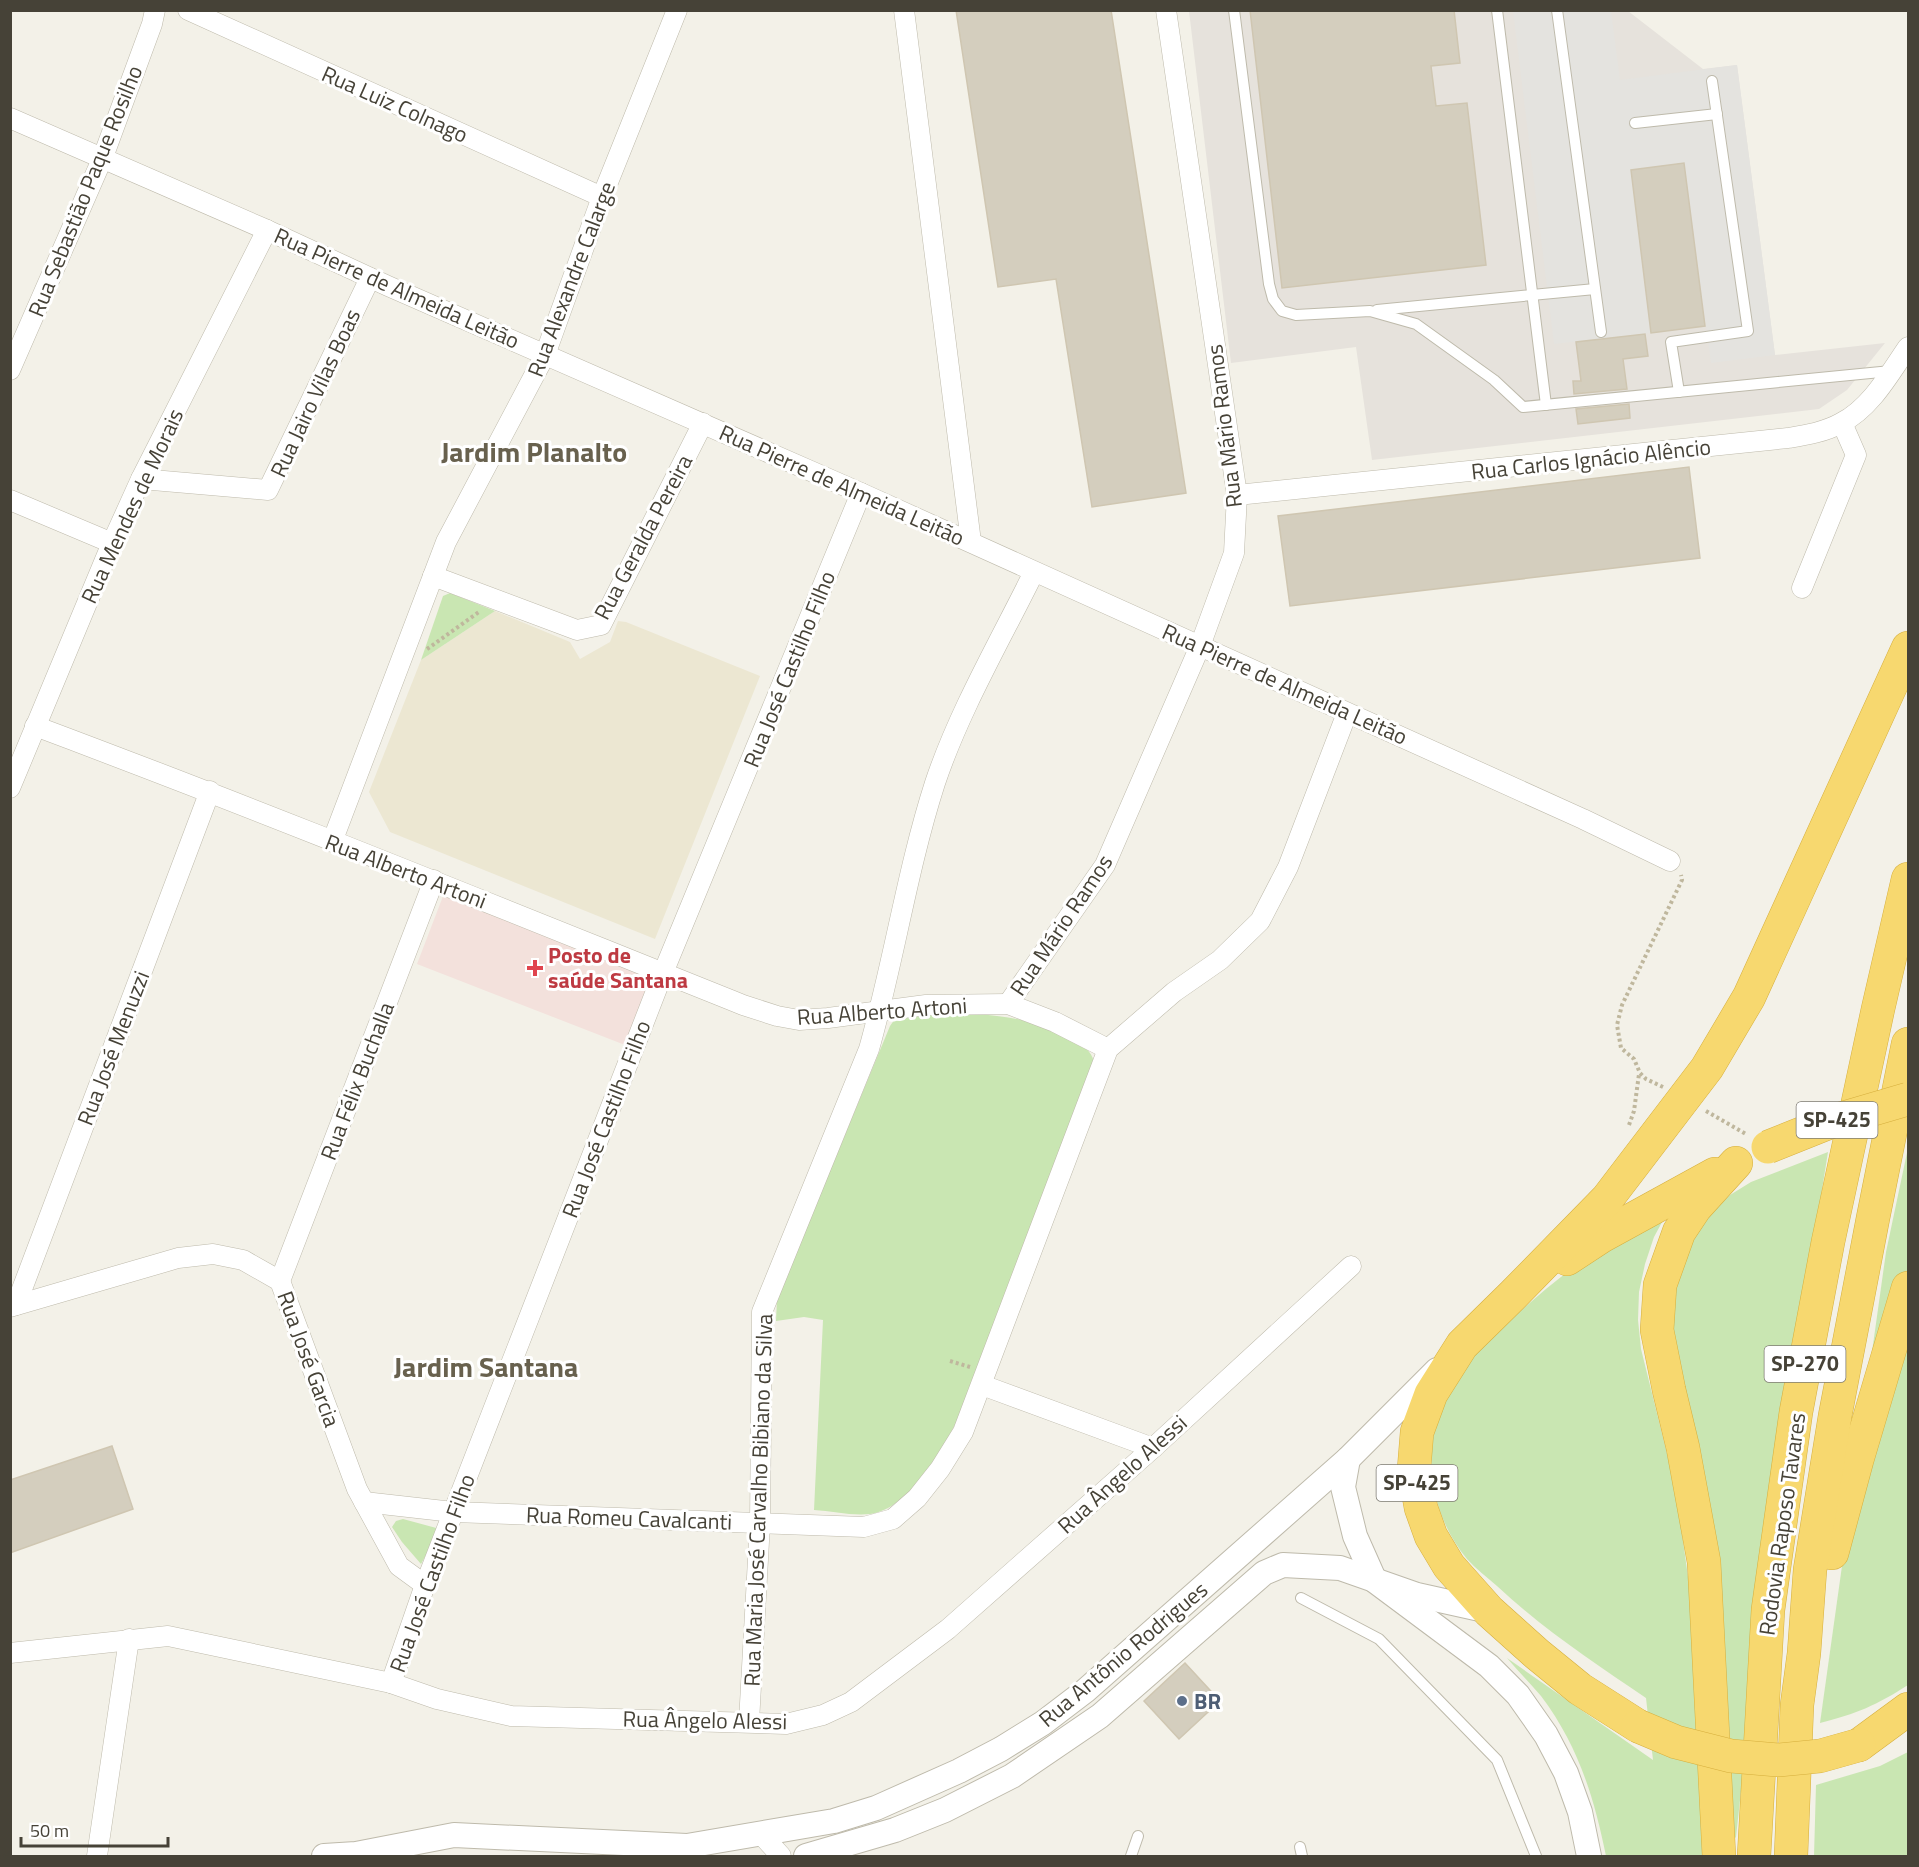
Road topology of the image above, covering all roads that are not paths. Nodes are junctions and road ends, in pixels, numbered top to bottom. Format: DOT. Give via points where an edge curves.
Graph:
graph roads {
  1 [pos="155,10"];
  2 [pos="188,10"];
  3 [pos="677,10"];
  4 [pos="904,10"];
  5 [pos="1166,10"];
  6 [pos="1234,10"];
  7 [pos="1497,10"];
  8 [pos="1557,10"];
  9 [pos="1712,81"];
  10 [pos="1717,114"];
  11 [pos="10,118"];
  12 [pos="1635,123"];
  13 [pos="103,157"];
  14 [pos="602,197"];
  15 [pos="267,230"];
  16 [pos="370,278"];
  17 [pos="1595,289"];
  18 [pos="1533,295"];
  19 [pos="1370,311"];
  20 [pos="1601,332"];
  21 [pos="1908,347"];
  22 [pos="545,355"];
  23 [pos="10,370"];
  24 [pos="1891,371"];
  25 [pos="1679,392"];
  26 [pos="1546,405"];
  27 [pos="703,423"];
  28 [pos="1842,423"];
  29 [pos="141,479"];
  30 [pos="861,493"];
  31 [pos="1237,495"];
  32 [pos="10,500"];
  33 [pos="971,542"];
  34 [pos="112,543"];
  35 [pos="1034,572"];
  36 [pos="433,576"];
  37 [pos="1802,588"];
  38 [pos="1200,646"];
  39 [pos="1908,648"];
  40 [pos="1347,712"];
  41 [pos="35,726"];
  42 [pos="10,788"];
  43 [pos="210,791"];
  44 [pos="332,842"];
  45 [pos="1670,861"];
  46 [pos="1908,879"];
  47 [pos="434,880"];
  48 [pos="663,973"];
  49 [pos="1008,1004"];
  50 [pos="879,1011"];
  51 [pos="1908,1044"];
  52 [pos="1108,1049"];
  53 [pos="1908,1099"];
  54 [pos="1736,1162"];
  55 [pos="1351,1266"];
  56 [pos="280,1281"];
  57 [pos="1908,1288"];
  58 [pos="1513,1295"];
  59 [pos="13,1306"];
  60 [pos="1462,1345"];
  61 [pos="982,1385"];
  62 [pos="1153,1448"];
  63 [pos="1348,1459"];
  64 [pos="364,1502"];
  65 [pos="453,1512"];
  66 [pos="760,1523"];
  67 [pos="1375,1581"];
  68 [pos="425,1585"];
  69 [pos="1301,1598"];
  70 [pos="1489,1611"];
  71 [pos="129,1639"];
  72 [pos="10,1653"];
  73 [pos="1804,1653"];
  74 [pos="391,1683"];
  75 [pos="1908,1709"];
  76 [pos="749,1722"];
  77 [pos="1908,1723"];
  78 [pos="1858,1745"];
  79 [pos="761,1834"];
  80 [pos="1138,1836"];
  81 [pos="552,1848"];
  82 [pos="687,1851"];
  83 [pos="356,1854"];
  84 [pos="97,1857"];
  85 [pos="324,1857"];
  86 [pos="398,1857"];
  87 [pos="781,1857"];
  88 [pos="807,1857"];
  89 [pos="1131,1857"];
  90 [pos="1536,1857"];
  91 [pos="1589,1857"];
  92 [pos="1719,1857"];
  93 [pos="1754,1857"];
  94 [pos="1791,1857"];
  1 -- 13 [label="street, Rua Sebastião Paque Rosilho"];
  2 -- 14 [label="street, Rua Luiz Colnago"];
  3 -- 14 [label="street, Rua Alexandre Calarge"];
  4 -- 33 [label="street"];
  5 -- 31 [label="street, Rua Mário Ramos"];
  6 -- 19 [label="lane" via="1273,299 1282,311 1296,315"];
  7 -- 18 [label="lane"];
  8 -- 17 [label="lane"];
  9 -- 10 [label="lane"];
  10 -- 12 [label="lane"];
  10 -- 25 [label="lane" via="1748,331 1671,342"];
  11 -- 13 [label="street, Rua Pierre de Almeida Leitão"];
  13 -- 15 [label="street, Rua Pierre de Almeida Leitão"];
  13 -- 23 [label="street, Rua Sebastião Paque Rosilho"];
  14 -- 22 [label="street, Rua Alexandre Calarge"];
  15 -- 16 [label="street, Rua Pierre de Almeida Leitão"];
  15 -- 29 [label="street, Rua Mendes de Morais"];
  16 -- 22 [label="street, Rua Pierre de Almeida Leitão"];
  16 -- 29 [label="street, Rua Jairo Vilas Boas" via="268,490"];
  17 -- 18 [label="lane"];
  17 -- 20 [label="lane"];
  18 -- 19 [label="lane"];
  18 -- 26 [label="lane"];
  19 -- 26 [label="lane" via="1416,324 1485,374 1523,408"];
  21 -- 24 [label="street, Rua Carlos Ignácio Alêncio"];
  22 -- 27 [label="street, Rua Pierre de Almeida Leitão"];
  22 -- 36 [label="street, Rua Alexandre Calarge" via="446,542"];
  24 -- 25 [label="lane"];
  24 -- 28 [label="street, Rua Carlos Ignácio Alêncio" via="1863,409"];
  25 -- 26 [label="lane"];
  27 -- 30 [label="street, Rua Pierre de Almeida Leitão"];
  27 -- 36 [label="street, Rua Geralda Pereira" via="601,625 577,630"];
  28 -- 31 [label="street, Rua Carlos Ignácio Alêncio" via="1788,438"];
  28 -- 37 [label="street" via="1856,455"];
  29 -- 34 [label="street, Rua Mendes de Morais"];
  30 -- 33 [label="street, Rua Pierre de Almeida Leitão"];
  30 -- 48 [label="street, Rua José Castilho Filho"];
  31 -- 38 [label="street, Rua Mário Ramos" via="1234,554"];
  32 -- 34 [label="street"];
  33 -- 35 [label="street, Rua Pierre de Almeida Leitão"];
  34 -- 41 [label="street, Rua Mendes de Morais"];
  35 -- 38 [label="street, Rua Pierre de Almeida Leitão"];
  35 -- 50 [label="street, Rua Maria José Carvalho Bibiano da Silva" via="959,723 936,782"];
  36 -- 44 [label="street, Rua Alexandre Calarge"];
  38 -- 40 [label="street, Rua Pierre de Almeida Leitão"];
  38 -- 49 [label="street, Rua Mário Ramos" via="1105,865"];
  39 -- 58 [label="highway" via="1749,997 1707,1068 1607,1199"];
  40 -- 45 [label="street, Rua Pierre de Almeida Leitão"];
  40 -- 52 [label="street" via="1288,867 1260,921 1220,960 1174,992"];
  41 -- 42 [label="street, Rua Mendes de Morais"];
  41 -- 43 [label="street, Rua Alberto Artoni"];
  43 -- 44 [label="street, Rua Alberto Artoni"];
  43 -- 59 [label="street, Rua José Menuzzi"];
  44 -- 47 [label="street, Rua Alberto Artoni"];
  46 -- 93 [label="highway, Rodovia Raposo Tavares / SP-270" via="1828,1242 1796,1412 1768,1611"];
  47 -- 48 [label="street, Rua Alberto Artoni"];
  47 -- 56 [label="street, Rua Félix Buchalla"];
  48 -- 50 [label="street, Rua Alberto Artoni" via="743,1005 799,1020"];
  48 -- 65 [label="street, Rua José Castilho Filho"];
  49 -- 50 [label="street, Rua Alberto Artoni" via="926,1005"];
  49 -- 52 [label="street, Rua Alberto Artoni"];
  50 -- 66 [label="street, Rua Maria José Carvalho Bibiano da Silva" via="869,1049 762,1312"];
  51 -- 73 [label="highway, Rodovia Raposo Tavares / SP-270" via="1835,1416 1810,1570"];
  52 -- 61 [label="street"];
  53 -- 54 [label="highway, SP-425, bridge" via="1833,1121"];
  54 -- 58 [label="highway, SP-425" via="1602,1236"];
  54 -- 92 [label="highway" via="1679,1232 1660,1285 1657,1330 1704,1562"];
  55 -- 62 [label="street, Rua Ângelo Alessi"];
  56 -- 59 [label="street, Rua José Garcia" via="243,1260 213,1254 178,1258"];
  56 -- 64 [label="street, Rua José Garcia"];
  57 -- 73 [label="highway"];
  58 -- 60 [label="highway, SP-425"];
  60 -- 63 [label="street, Rua Antônio Rodrigues"];
  60 -- 70 [label="highway, SP-425" via="1431,1394 1417,1432 1414,1469 1431,1536 1449,1566"];
  61 -- 62 [label="street"];
  61 -- 66 [label="street, Rua Romeu Cavalcanti" via="963,1432 940,1469 917,1498 893,1519 864,1527"];
  62 -- 76 [label="street, Rua Ângelo Alessi" via="948,1629 851,1701 823,1715 786,1724"];
  63 -- 67 [label="street" via="1342,1487 1355,1536"];
  63 -- 79 [label="street, Rua Antônio Rodrigues" via="1085,1691 1042,1723 960,1771 876,1808 834,1821"];
  64 -- 65 [label="street, Rua Romeu Cavalcanti"];
  64 -- 68 [label="street, Rua José Garcia" via="399,1566"];
  65 -- 66 [label="street, Rua Romeu Cavalcanti"];
  65 -- 68 [label="street, Rua José Castilho Filho"];
  66 -- 76 [label="street, Rua Maria José Carvalho Bibiano da Silva"];
  67 -- 70 [label="street, Rua Antônio Rodrigues"];
  67 -- 88 [label="street, Rua Antônio Rodrigues" via="1340,1569 1306,1565 1283,1565 1264,1573 1100,1716 1012,1776 895,1830"];
  67 -- 91 [label="street" via="1489,1666 1518,1695 1566,1773 1580,1812"];
  68 -- 74 [label="street, Rua José Castilho Filho"];
  69 -- 90 [label="lane" via="1379,1639 1497,1760"];
  70 -- 78 [label="highway, SP-425, bridge" via="1580,1689 1638,1726 1676,1742 1731,1756 1778,1760 1820,1756"];
  71 -- 72 [label="street, Rua Ângelo Alessi"];
  71 -- 74 [label="street, Rua Ângelo Alessi" via="168,1636"];
  71 -- 84 [label="street"];
  73 -- 94 [label="highway, Rodovia Raposo Tavares / SP-270" via="1797,1705"];
  74 -- 76 [label="street, Rua Ângelo Alessi" via="437,1699 511,1716"];
  75 -- 78 [label="highway"];
  77 -- 78 [label="highway, SP-425"];
  79 -- 82 [label="street, Rua Antônio Rodrigues"];
  79 -- 87 [label="street"];
  80 -- 89 [label="lane"];
  81 -- 82 [label="street, Rua Antônio Rodrigues"];
  81 -- 83 [label="street, Rua Antônio Rodrigues" via="454,1835"];
  83 -- 85 [label="street, Rua Antônio Rodrigues"];
  83 -- 86 [label="street, Rua Antônio Rodrigues"];
}
